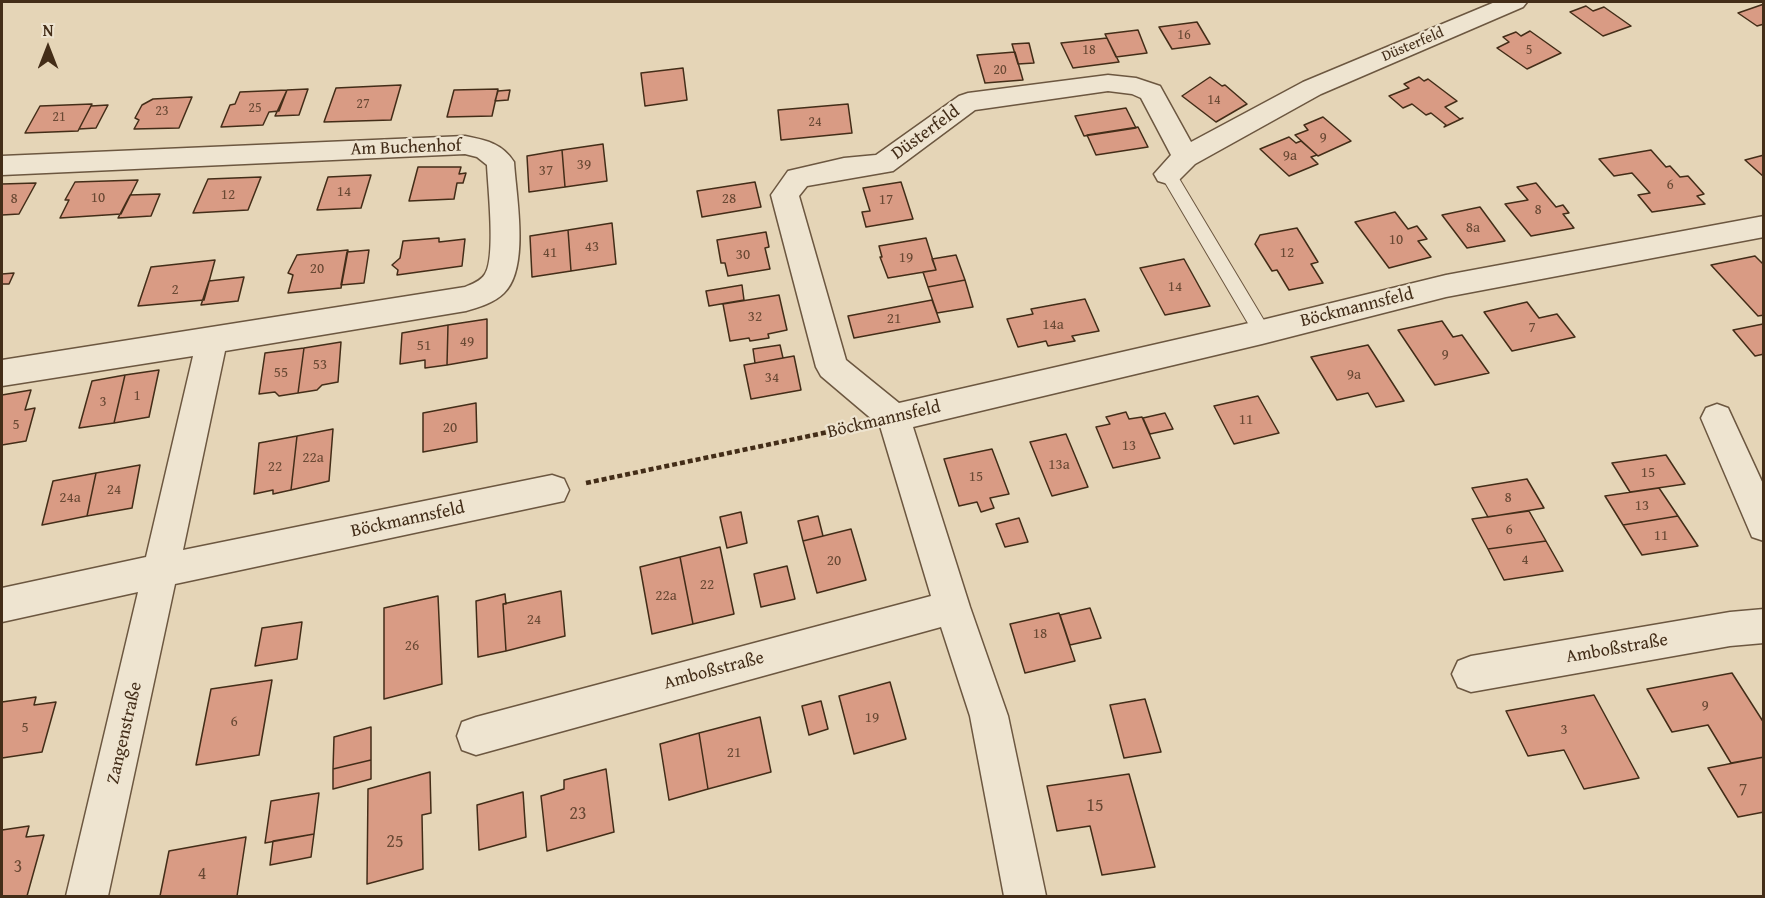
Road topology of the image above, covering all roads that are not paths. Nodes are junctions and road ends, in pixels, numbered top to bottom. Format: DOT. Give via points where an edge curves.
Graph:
graph roads {
  1 [pos="1515,2"];
  2 [pos="2,165"];
  3 [pos="1177,165"];
  4 [pos="1764,226"];
  5 [pos="1262,332"];
  6 [pos="212,341"];
  7 [pos="2,373"];
  8 [pos="894,418"];
  9 [pos="1717,418"];
  10 [pos="1750,461"];
  11 [pos="552,490"];
  12 [pos="1764,526"];
  13 [pos="162,570"];
  14 [pos="2,605"];
  15 [pos="952,607"];
  16 [pos="1764,626"];
  17 [pos="1472,674"];
  18 [pos="476,736"];
  19 [pos="87,897"];
  20 [pos="1025,897"];
  1 -- 3 [label="street, Düsterfeld" via="1312,88"];
  2 -- 6 [label="street, Am Buchenhof" via="465,145 486,150 500,162 504,258 500,276 487,291 466,299"];
  3 -- 5 [label="lane"];
  3 -- 8 [label="street, Düsterfeld" via="1151,92 1107,83 968,102 883,164 798,178 785,195 832,367"];
  4 -- 5 [label="street, Böckmannsfeld" via="1446,286"];
  5 -- 8 [label="street, Böckmannsfeld"];
  6 -- 7 [label="street, Am Buchenhof"];
  6 -- 13 [label="street"];
  8 -- 15 [label="street"];
  9 -- 10 [label="street"];
  10 -- 12 [label="street"];
  11 -- 13 [label="street, Böckmannsfeld"];
  13 -- 14 [label="street, Böckmannsfeld"];
  13 -- 19 [label="street, Zangenstraße"];
  15 -- 18 [label="street, Amboßstraße"];
  15 -- 20 [label="street" via="989,716"];
  16 -- 17 [label="street, Amboßstraße"];
}
